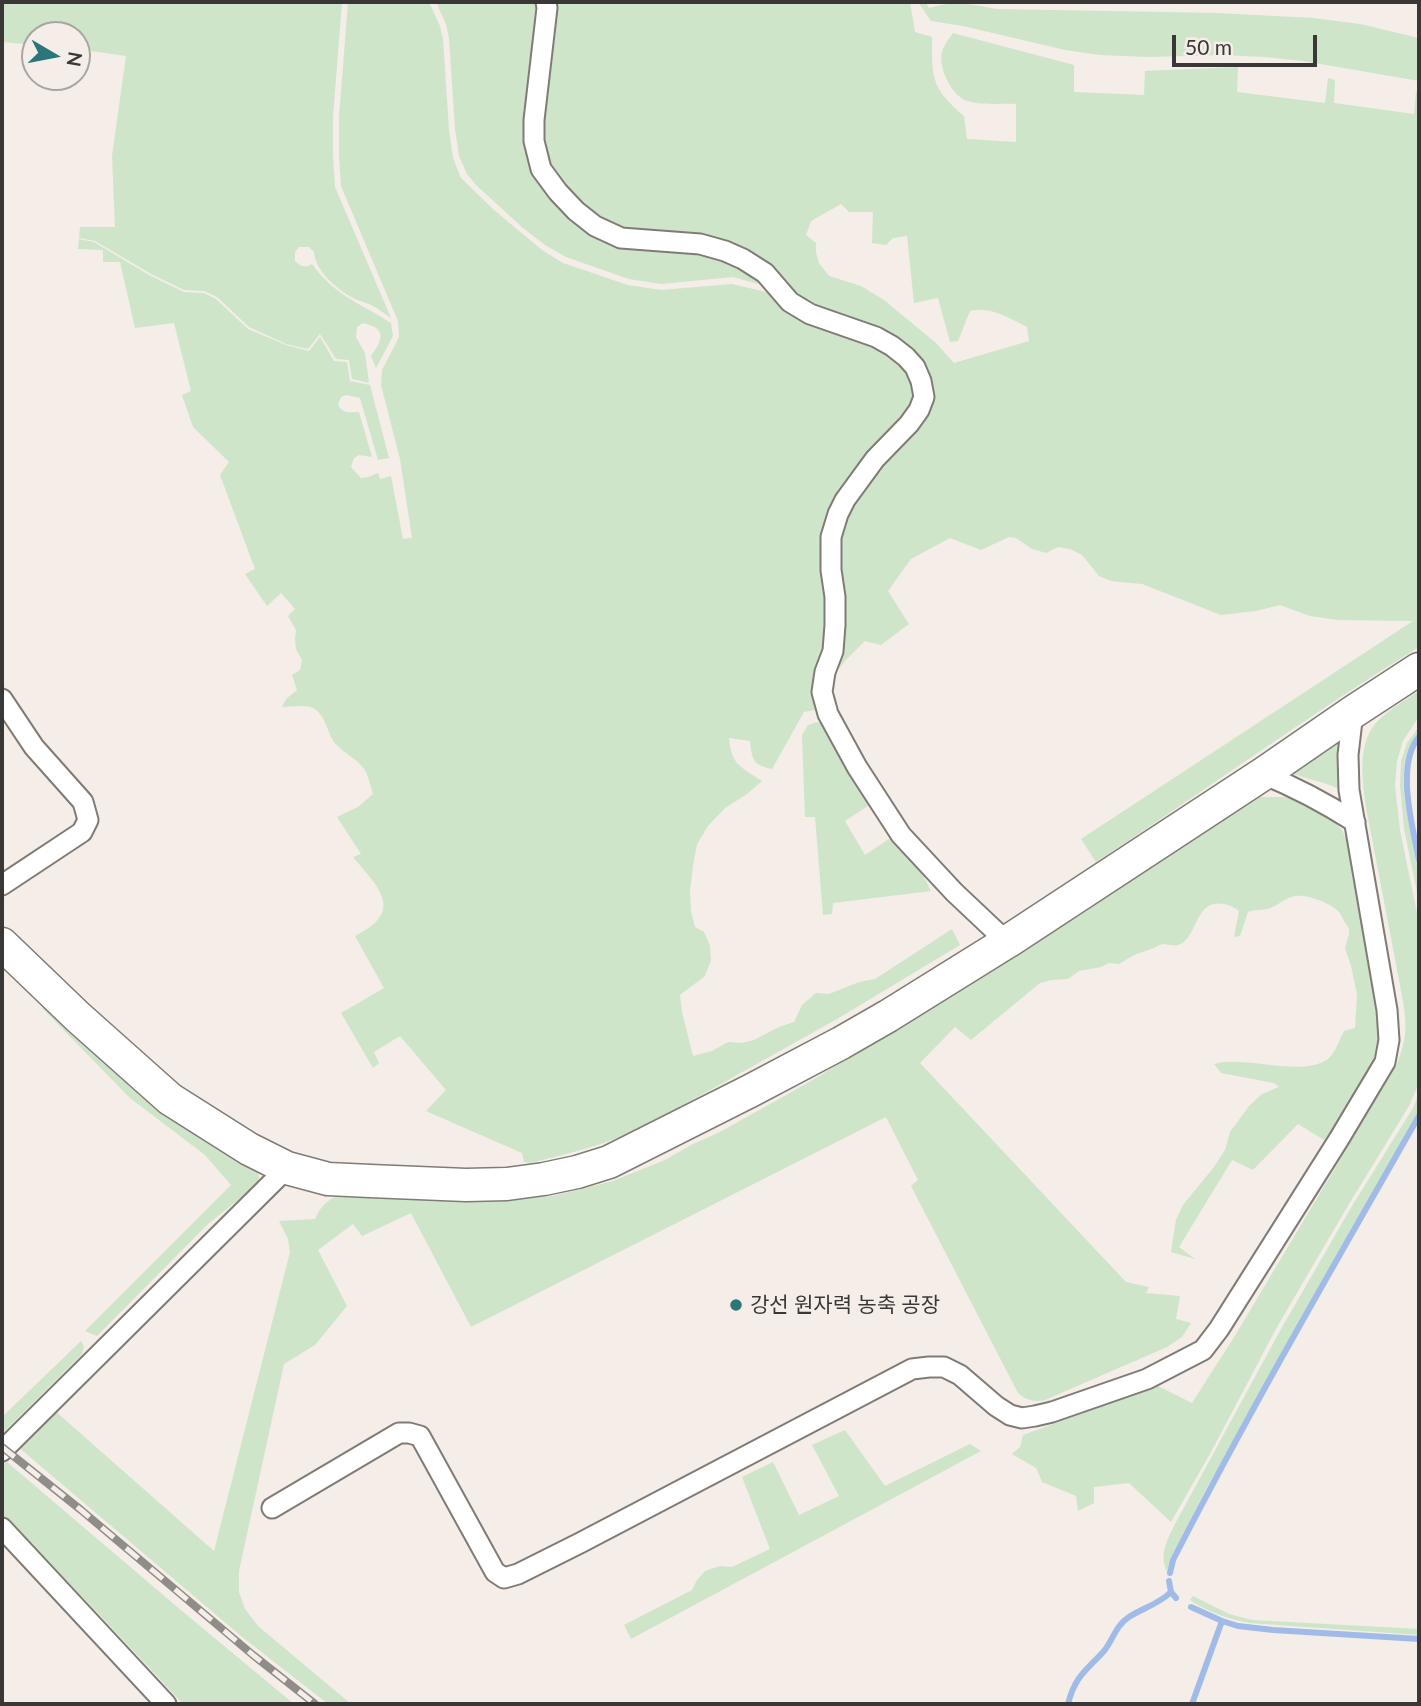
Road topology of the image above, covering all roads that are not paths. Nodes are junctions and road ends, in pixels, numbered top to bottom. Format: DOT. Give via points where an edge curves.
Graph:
graph roads {
  1 [pos="546,2"];
  2 [pos="1419,669"];
  3 [pos="2,699"];
  4 [pos="1353,712"];
  5 [pos="1263,774"];
  6 [pos="1355,822"];
  7 [pos="2,885"];
  8 [pos="1007,942"];
  9 [pos="2,944"];
  10 [pos="287,1168"];
  11 [pos="2,1451"];
  12 [pos="272,1508"];
  13 [pos="4,1538"];
  14 [pos="166,1704"];
  1 -- 8 [label="street" via="534,141 541,169 576,211 621,238 700,244 725,251 765,273 790,302 810,314 876,337 915,368 924,397 919,410 845,500 831,537 835,625 822,692 857,767 901,835"];
  2 -- 4 [label="main road"];
  3 -- 7 [label="street" via="34,747 83,802 88,820 82,832"];
  4 -- 5 [label="main road"];
  4 -- 6 [label="street" via="1349,790"];
  5 -- 6 [label="street"];
  5 -- 8 [label="main road"];
  6 -- 12 [label="street" via="1387,1010 1385,1062 1203,1350 1147,1379 1022,1418 996,1406 944,1367 912,1369 505,1578 495,1572 420,1436 399,1433"];
  8 -- 10 [label="main road" via="841,1043 608,1162 577,1172 508,1184 466,1185 328,1179"];
  9 -- 10 [label="main road" via="170,1099"];
  10 -- 11 [label="street"];
  13 -- 14 [label="street"];
}
